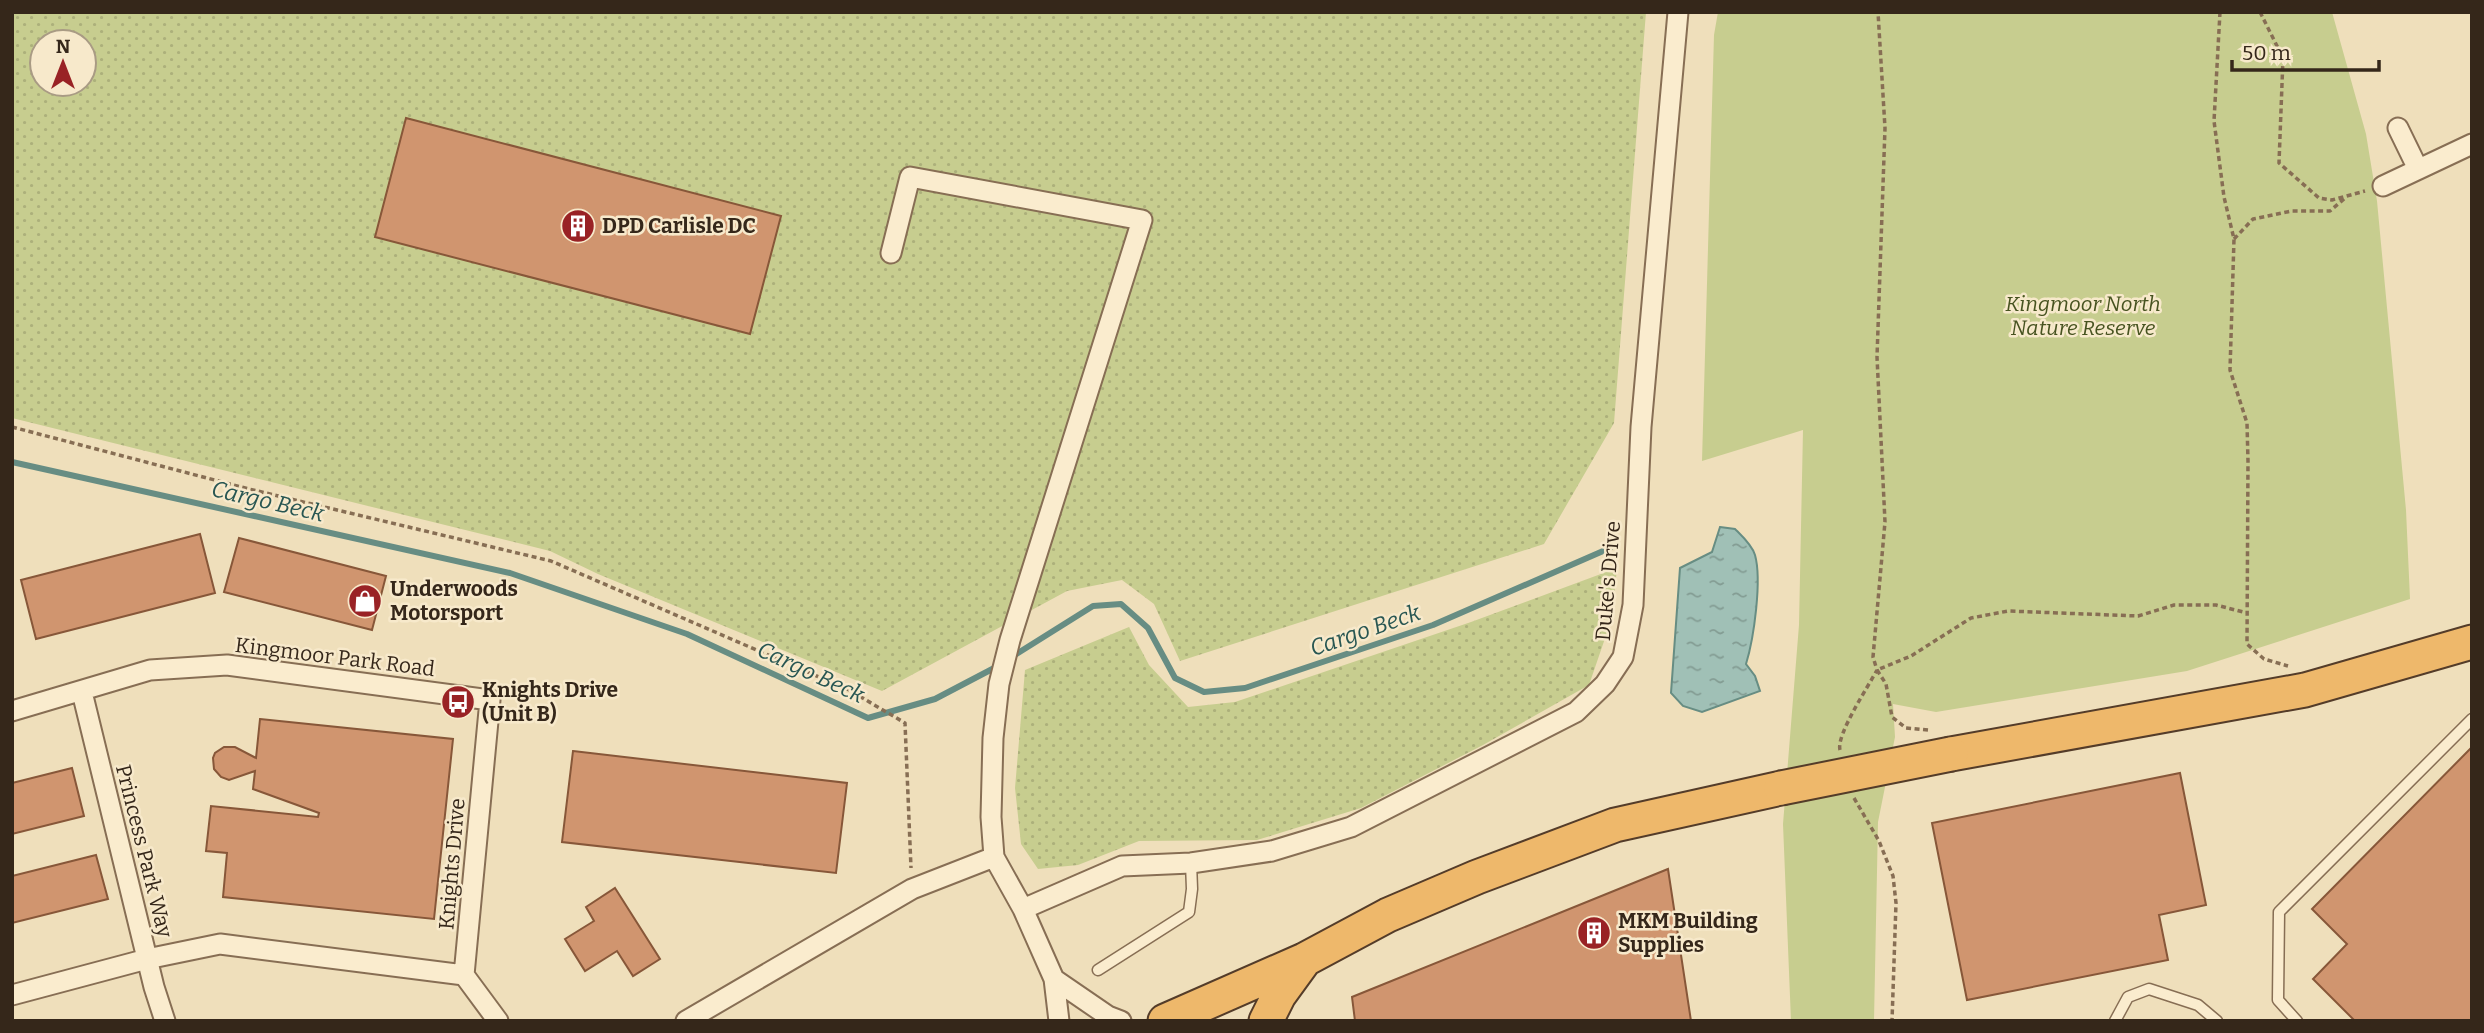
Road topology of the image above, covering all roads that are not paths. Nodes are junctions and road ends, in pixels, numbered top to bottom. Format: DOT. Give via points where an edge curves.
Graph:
graph roads {
  1 [pos="1678,12"];
  2 [pos="2398,128"];
  3 [pos="2472,144"];
  4 [pos="2418,169"];
  5 [pos="2383,186"];
  6 [pos="891,253"];
  7 [pos="2472,642"];
  8 [pos="82,692"];
  9 [pos="490,699"];
  10 [pos="12,711"];
  11 [pos="2472,719"];
  12 [pos="994,857"];
  13 [pos="1191,863"];
  14 [pos="1023,909"];
  15 [pos="147,959"];
  16 [pos="1304,960"];
  17 [pos="1098,970"];
  18 [pos="464,975"];
  19 [pos="1054,979"];
  20 [pos="12,995"];
  21 [pos="165,1021"];
  22 [pos="498,1021"];
  23 [pos="686,1021"];
  24 [pos="1059,1021"];
  25 [pos="1121,1021"];
  26 [pos="1165,1021"];
  27 [pos="1266,1021"];
  28 [pos="2115,1021"];
  29 [pos="2217,1021"];
  30 [pos="2297,1021"];
  1 -- 13 [label="street, Duke's Drive" via="1642,427 1633,605 1623,657 1605,684 1576,712 1373,817 1272,851"];
  2 -- 4 [label="street"];
  3 -- 4 [label="street"];
  4 -- 5 [label="street"];
  6 -- 12 [label="street" via="910,177 1142,220 999,684 991,817"];
  7 -- 16 [label="highway, bridge" via="2305,690 1942,741 1781,788 1615,825 1401,909"];
  8 -- 9 [label="street, Kingmoor Park Road" via="150,670 227,665"];
  8 -- 10 [label="street, Kingmoor Park Road"];
  8 -- 15 [label="street, Princess Park Way"];
  9 -- 18 [label="street, Knights Drive"];
  11 -- 30 [label="lane" via="2279,912 2278,1000"];
  12 -- 14 [label="street"];
  12 -- 23 [label="street" via="912,889"];
  13 -- 14 [label="street, Duke's Drive" via="1122,866"];
  13 -- 17 [label="lane" via="1189,912"];
  14 -- 19 [label="street"];
  15 -- 18 [label="street" via="220,944"];
  15 -- 20 [label="street"];
  15 -- 21 [label="street, Princess Park Way"];
  16 -- 26 [label="highway"];
  16 -- 27 [label="highway"];
  18 -- 22 [label="street"];
  19 -- 24 [label="street"];
  19 -- 25 [label="street"];
  28 -- 29 [label="lane" via="2128,997 2149,989 2198,1005"];
}
